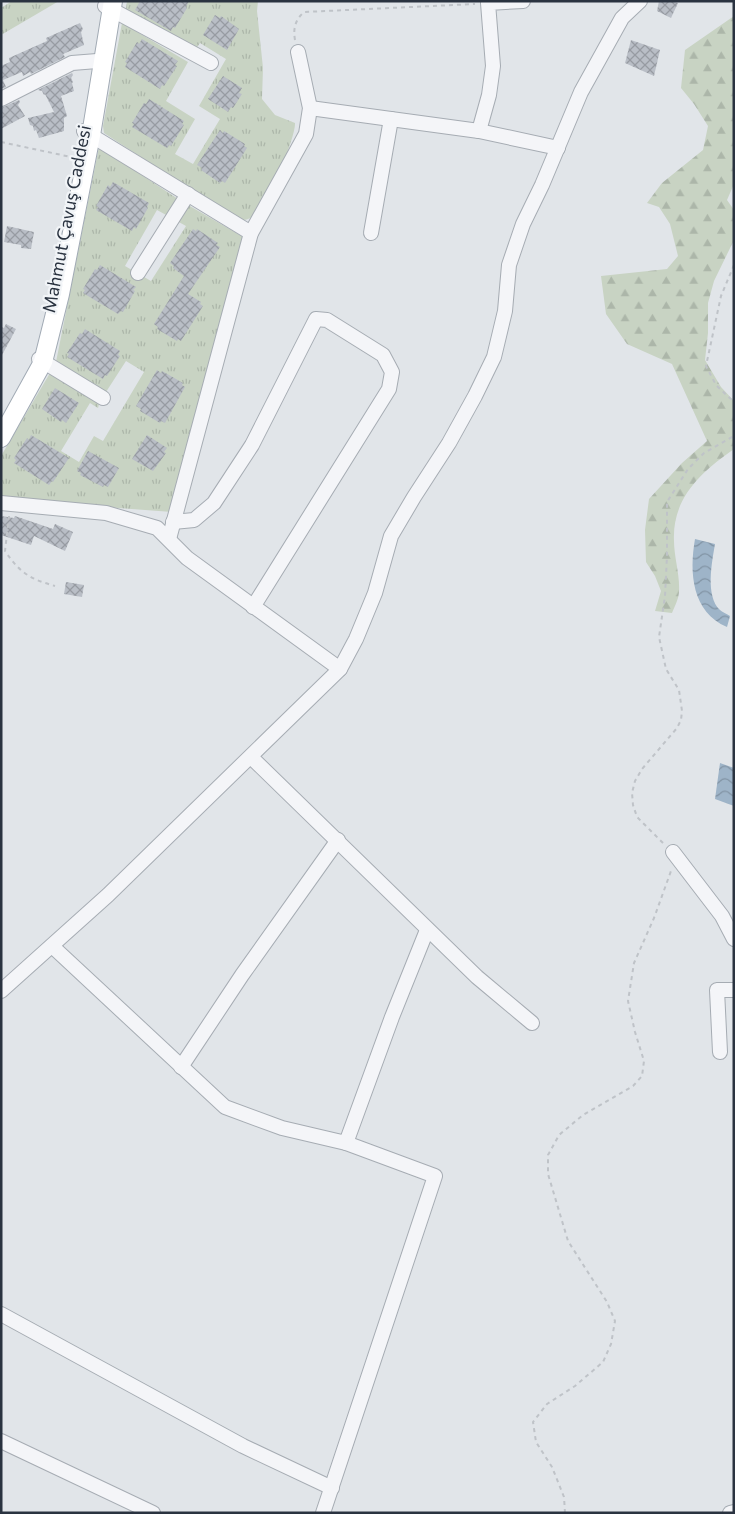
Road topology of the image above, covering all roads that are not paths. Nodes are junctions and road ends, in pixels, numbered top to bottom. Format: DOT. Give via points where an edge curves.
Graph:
graph roads {
  1 [pos="523,1"];
  2 [pos="640,1"];
  3 [pos="112,5"];
  4 [pos="298,52"];
  5 [pos="96,61"];
  6 [pos="211,63"];
  7 [pos="1,99"];
  8 [pos="310,108"];
  9 [pos="391,119"];
  10 [pos="478,131"];
  11 [pos="92,136"];
  12 [pos="558,148"];
  13 [pos="188,194"];
  14 [pos="251,233"];
  15 [pos="372,233"];
  16 [pos="138,273"];
  17 [pos="41,361"];
  18 [pos="103,398"];
  19 [pos="1,427"];
  20 [pos="1,438"];
  21 [pos="6,504"];
  22 [pos="173,522"];
  23 [pos="168,539"];
  24 [pos="253,606"];
  25 [pos="340,669"];
  26 [pos="251,756"];
  27 [pos="338,840"];
  28 [pos="673,852"];
  29 [pos="427,930"];
  30 [pos="734,939"];
  31 [pos="52,946"];
  32 [pos="734,990"];
  33 [pos="1,991"];
  34 [pos="532,1023"];
  35 [pos="720,1052"];
  36 [pos="181,1067"];
  37 [pos="346,1143"];
  38 [pos="1,1314"];
  39 [pos="1,1441"];
  40 [pos="332,1488"];
  41 [pos="153,1513"];
  42 [pos="323,1513"];
  1 -- 10 [label="street" via="488,3 493,66 489,95"];
  2 -- 12 [label="street" via="622,18 603,50"];
  3 -- 5 [label="main road, Mahmut Çavuş Caddesi"];
  3 -- 6 [label="street"];
  3 -- 11 [label="main road"];
  4 -- 8 [label="street"];
  5 -- 7 [label="street" via="72,63"];
  5 -- 11 [label="main road, Mahmut Çavuş Caddesi"];
  8 -- 9 [label="street"];
  8 -- 14 [label="street" via="306,134"];
  9 -- 10 [label="street"];
  9 -- 15 [label="street"];
  10 -- 12 [label="street"];
  11 -- 13 [label="street"];
  11 -- 17 [label="main road" via="60,294"];
  11 -- 17 [label="main road, Mahmut Çavuş Caddesi" via="78,159"];
  12 -- 25 [label="street" via="523,224 509,265 505,311 494,356 449,443 391,536 375,593"];
  13 -- 14 [label="street"];
  13 -- 16 [label="street"];
  14 -- 22 [label="street"];
  17 -- 18 [label="street"];
  17 -- 19 [label="main road, Mahmut Çavuş Caddesi"];
  17 -- 20 [label="main road"];
  21 -- 23 [label="street" via="106,513 157,528"];
  22 -- 23 [label="street"];
  22 -- 24 [label="street" via="194,520 214,504 252,445 316,319 327,320 383,355 392,372 389,389"];
  23 -- 24 [label="street" via="187,558"];
  24 -- 25 [label="street"];
  25 -- 26 [label="street"];
  26 -- 27 [label="street"];
  26 -- 31 [label="street"];
  27 -- 29 [label="street"];
  27 -- 36 [label="street"];
  28 -- 30 [label="street" via="722,916"];
  29 -- 34 [label="street"];
  29 -- 37 [label="street"];
  31 -- 33 [label="street"];
  31 -- 36 [label="street"];
  32 -- 35 [label="street" via="717,990"];
  36 -- 37 [label="street" via="226,1107 282,1128"];
  37 -- 40 [label="street" via="435,1176"];
  38 -- 40 [label="street" via="243,1446"];
  39 -- 41 [label="street"];
  40 -- 42 [label="street"];
}
